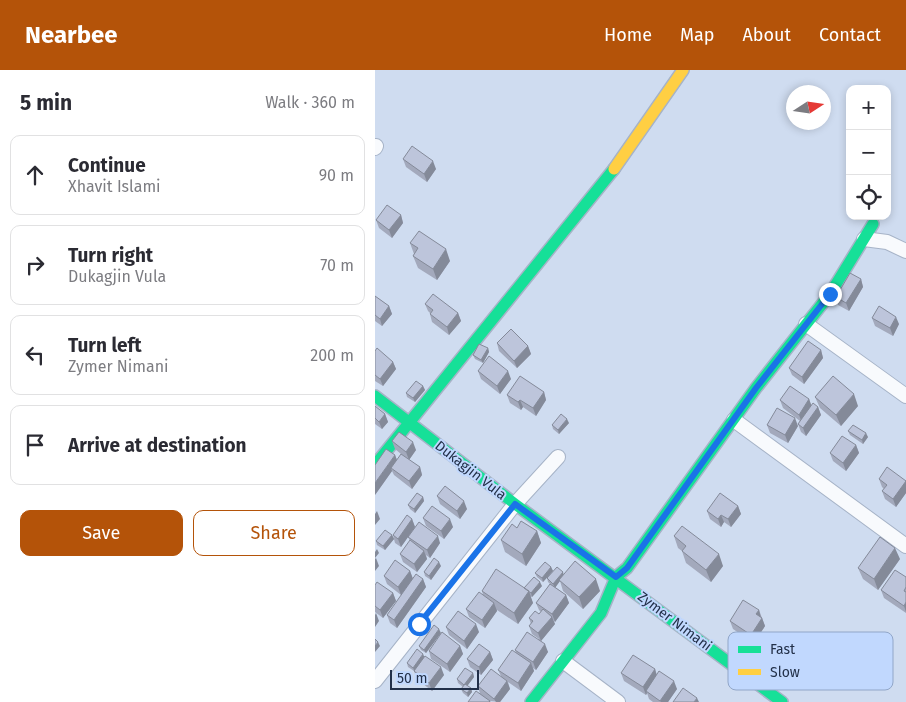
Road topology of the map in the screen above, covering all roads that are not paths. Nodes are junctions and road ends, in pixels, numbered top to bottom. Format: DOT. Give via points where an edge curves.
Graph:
graph roads {
  1 [pos="683,70"];
  2 [pos="873,224"];
  3 [pos="864,239"];
  4 [pos="906,251"];
  5 [pos="806,324"];
  6 [pos="375,396"];
  7 [pos="906,396"];
  8 [pos="734,420"];
  9 [pos="409,423"];
  10 [pos="558,457"];
  11 [pos="375,465"];
  12 [pos="515,504"];
  13 [pos="906,546"];
  14 [pos="616,577"];
  15 [pos="563,661"];
  16 [pos="728,661"];
  17 [pos="375,681"];
  18 [pos="766,690"];
  19 [pos="531,702"];
  20 [pos="618,702"];
  21 [pos="782,702"];
  1 -- 9 [label="street" via="621,160"];
  2 -- 3 [label="street"];
  3 -- 4 [label="street" via="887,242"];
  3 -- 5 [label="street" via="830,294"];
  5 -- 7 [label="street"];
  5 -- 8 [label="street"];
  6 -- 9 [label="street, Dukagjin Vula"];
  8 -- 13 [label="street"];
  8 -- 14 [label="street" via="632,561"];
  9 -- 11 [label="street"];
  9 -- 12 [label="street, Dukagjin Vula"];
  10 -- 12 [label="street"];
  12 -- 14 [label="street, Dukagjin Vula"];
  12 -- 17 [label="street"];
  14 -- 15 [label="street" via="601,613"];
  14 -- 16 [label="street, Zymer Nimani"];
  15 -- 19 [label="street"];
  15 -- 20 [label="street"];
  18 -- 21 [label="street, Zymer Nimani"];
}
